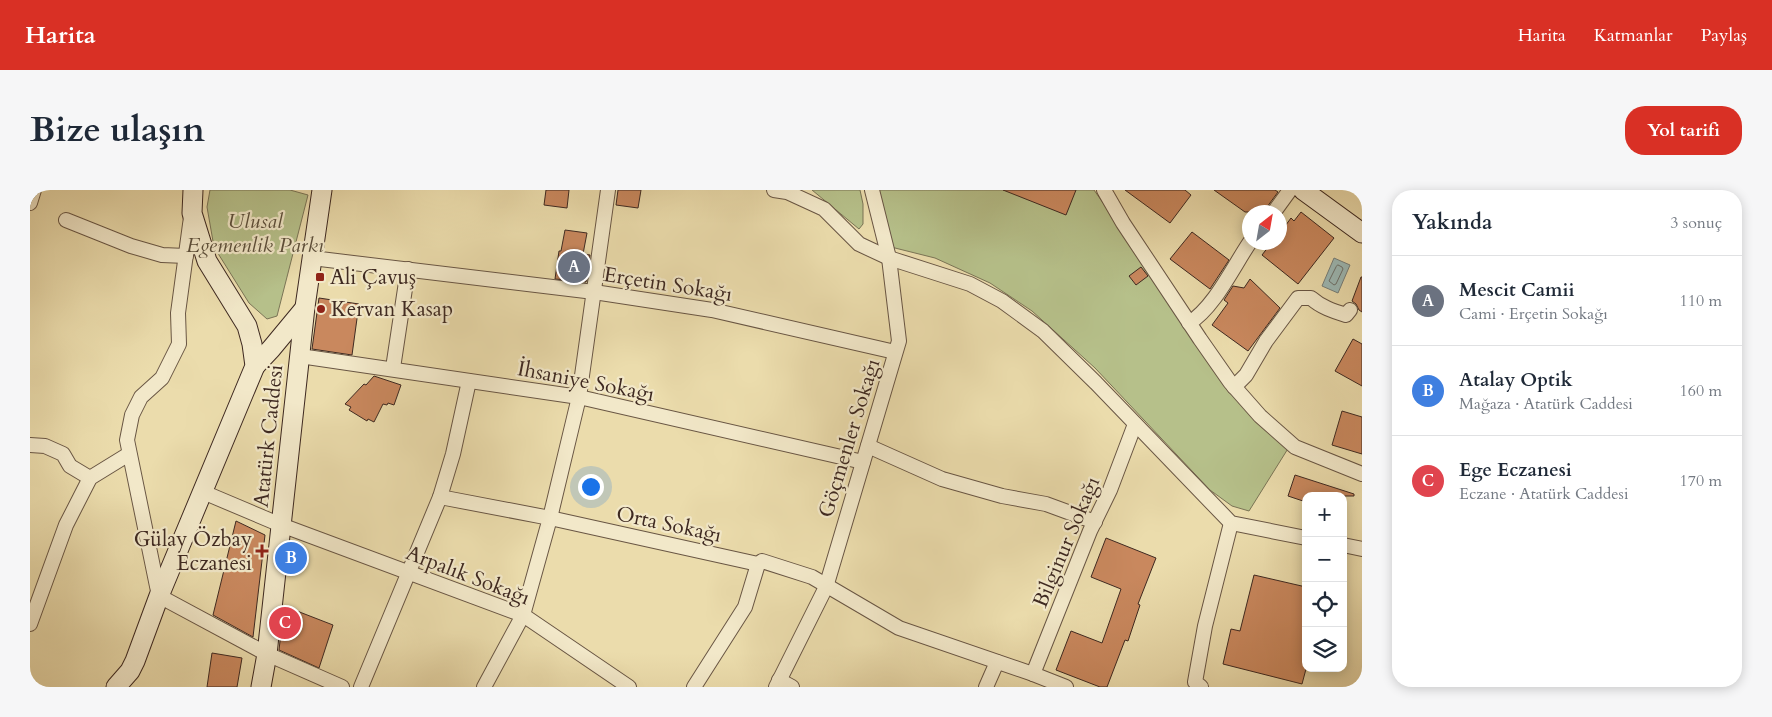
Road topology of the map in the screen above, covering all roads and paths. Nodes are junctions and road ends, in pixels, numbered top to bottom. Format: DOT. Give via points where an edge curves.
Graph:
graph roads {
  1 [pos="34,190"];
  2 [pos="322,190"];
  3 [pos="608,190"];
  4 [pos="774,190"];
  5 [pos="872,190"];
  6 [pos="1104,190"];
  7 [pos="1290,190"];
  8 [pos="1304,190"];
  9 [pos="795,193"];
  10 [pos="191,197"];
  11 [pos="30,203"];
  12 [pos="1279,205"];
  13 [pos="66,220"];
  14 [pos="1362,233"];
  15 [pos="1245,250"];
  16 [pos="186,256"];
  17 [pos="312,258"];
  18 [pos="889,258"];
  19 [pos="408,269"];
  20 [pos="594,292"];
  21 [pos="305,307"];
  22 [pos="1350,310"];
  23 [pos="1189,323"];
  24 [pos="895,352"];
  25 [pos="300,356"];
  26 [pos="255,366"];
  27 [pos="393,368"];
  28 [pos="469,380"];
  29 [pos="1234,386"];
  30 [pos="579,397"];
  31 [pos="1135,424"];
  32 [pos="30,445"];
  33 [pos="868,446"];
  34 [pos="129,454"];
  35 [pos="863,462"];
  36 [pos="1362,474"];
  37 [pos="90,478"];
  38 [pos="203,492"];
  39 [pos="440,497"];
  40 [pos="550,518"];
  41 [pos="1095,522"];
  42 [pos="1231,523"];
  43 [pos="281,525"];
  44 [pos="1302,537"];
  45 [pos="1347,546"];
  46 [pos="1362,549"];
  47 [pos="758,564"];
  48 [pos="409,572"];
  49 [pos="826,587"];
  50 [pos="159,596"];
  51 [pos="523,615"];
  52 [pos="30,624"];
  53 [pos="267,654"];
  54 [pos="997,662"];
  55 [pos="1033,674"];
  56 [pos="778,684"];
  57 [pos="116,687"];
  58 [pos="261,687"];
  59 [pos="342,687"];
  60 [pos="361,687"];
  61 [pos="484,687"];
  62 [pos="629,687"];
  63 [pos="694,687"];
  64 [pos="792,687"];
  65 [pos="986,687"];
  66 [pos="1066,687"];
  67 [pos="1201,687"];
  1 -- 11 [label="street"];
  2 -- 17 [label="main road, Atatürk Caddesi"];
  3 -- 20 [label="street"];
  4 -- 9 [label="street"];
  5 -- 18 [label="street, Göçmenler Sokağı"];
  6 -- 23 [label="street"];
  7 -- 12 [label="street"];
  8 -- 14 [label="main road"];
  9 -- 18 [label="street" via="824,208 859,244"];
  10 -- 16 [label="street"];
  10 -- 26 [label="main road" via="207,261 246,326"];
  13 -- 16 [label="street" via="131,246 162,255"];
  15 -- 23 [label="street" via="1215,296"];
  16 -- 34 [label="street" via="178,313 179,344 162,378 141,397 132,415 127,440"];
  17 -- 19 [label="street, Erçetin Sokağı"];
  17 -- 21 [label="main road, Atatürk Caddesi"];
  18 -- 24 [label="street, Göçmenler Sokağı" via="899,341"];
  18 -- 31 [label="street" via="970,284 1002,302 1043,331"];
  19 -- 20 [label="street, Erçetin Sokağı"];
  19 -- 27 [label="street"];
  20 -- 24 [label="street, Erçetin Sokağı" via="712,310"];
  20 -- 30 [label="street"];
  21 -- 25 [label="main road, Atatürk Caddesi"];
  21 -- 26 [label="main road"];
  22 -- 29 [label="street" via="1346,315 1332,311 1311,298 1298,298 1246,375"];
  23 -- 29 [label="street"];
  24 -- 33 [label="street, Göçmenler Sokağı"];
  25 -- 27 [label="street, İhsaniye Sokağı"];
  25 -- 43 [label="main road, Atatürk Caddesi"];
  26 -- 38 [label="main road"];
  27 -- 28 [label="street, İhsaniye Sokağı"];
  28 -- 30 [label="street, İhsaniye Sokağı"];
  28 -- 39 [label="street"];
  29 -- 36 [label="street" via="1260,416 1295,447"];
  30 -- 35 [label="street, İhsaniye Sokağı"];
  30 -- 40 [label="street"];
  31 -- 41 [label="street, Bilginur Sokağı"];
  31 -- 42 [label="street"];
  32 -- 37 [label="street" via="45,446 64,454 70,466"];
  33 -- 35 [label="street, Göçmenler Sokağı"];
  33 -- 41 [label="street" via="942,479 1002,496 1046,504"];
  34 -- 37 [label="street"];
  34 -- 50 [label="street"];
  35 -- 49 [label="street, Göçmenler Sokağı"];
  37 -- 52 [label="street" via="66,524"];
  38 -- 43 [label="street, Arpalık Sokağı"];
  38 -- 50 [label="main road"];
  39 -- 40 [label="street, Orta Sokağı"];
  39 -- 48 [label="street"];
  40 -- 47 [label="street, Orta Sokağı"];
  40 -- 51 [label="street"];
  41 -- 55 [label="street, Bilginur Sokağı"];
  42 -- 44 [label="street"];
  42 -- 67 [label="street" via="1196,672 1195,682"];
  43 -- 48 [label="street, Arpalık Sokağı"];
  43 -- 53 [label="main road, Atatürk Caddesi"];
  45 -- 46 [label="street"];
  47 -- 49 [label="street, Orta Sokağı" via="762,561 812,577"];
  47 -- 63 [label="street" via="745,607"];
  48 -- 51 [label="street, Arpalık Sokağı"];
  48 -- 60 [label="street"];
  49 -- 54 [label="street" via="898,628"];
  49 -- 56 [label="street, Göçmenler Sokağı"];
  50 -- 53 [label="street"];
  50 -- 57 [label="main road" via="136,661"];
  51 -- 61 [label="street"];
  51 -- 62 [label="street, Arpalık Sokağı"];
  53 -- 58 [label="main road, Atatürk Caddesi"];
  53 -- 59 [label="street"];
  54 -- 55 [label="street"];
  54 -- 65 [label="street"];
  55 -- 66 [label="street"];
  56 -- 64 [label="street"];
}
